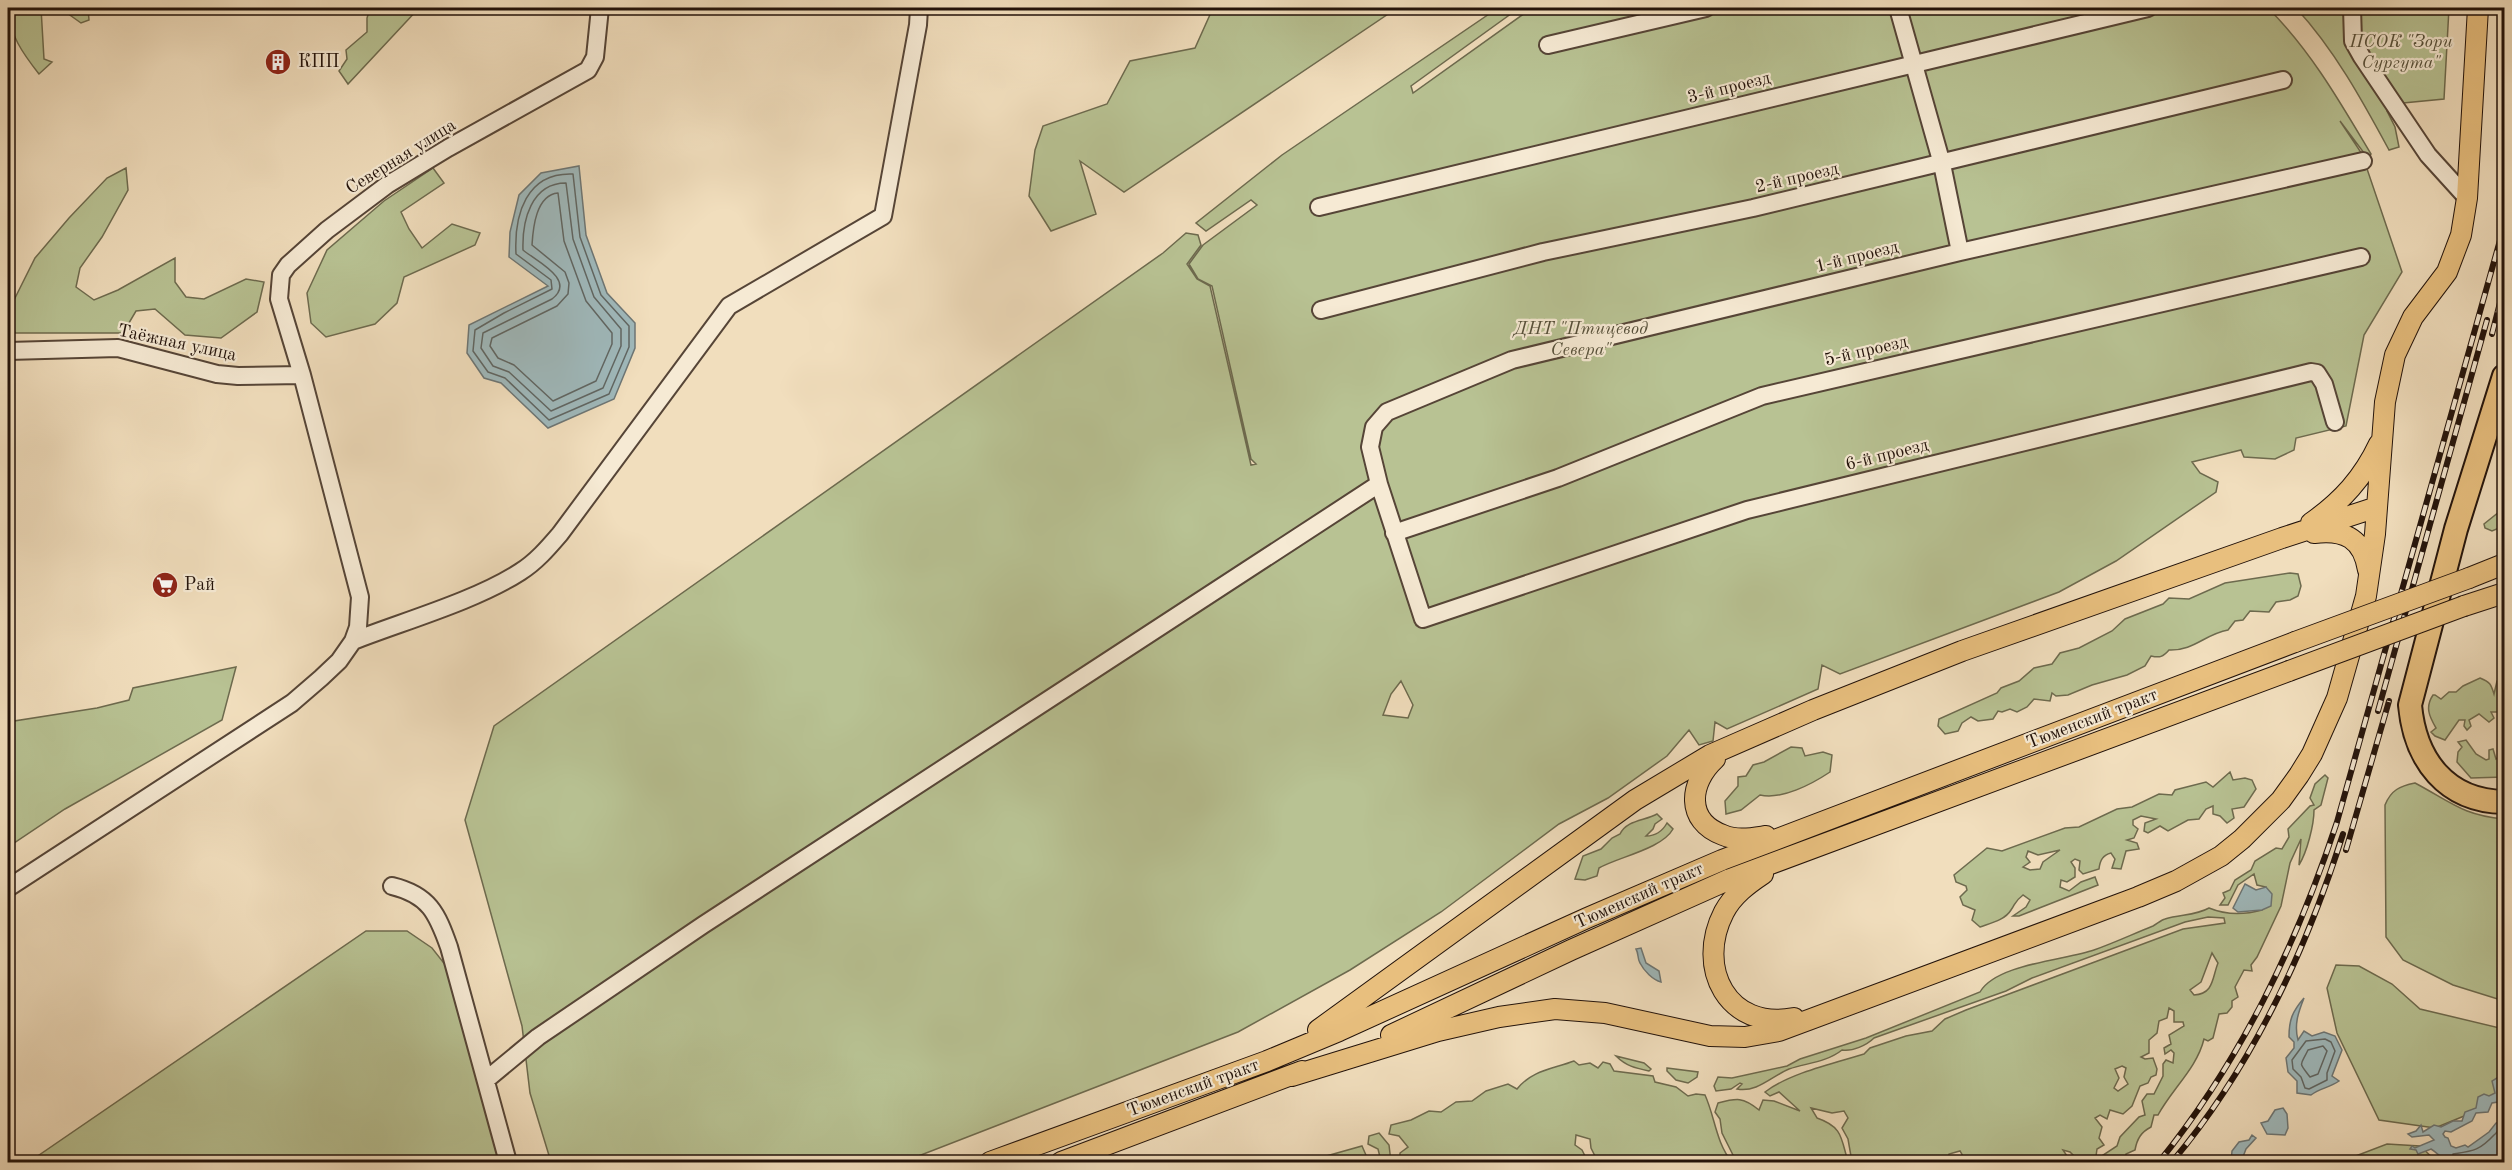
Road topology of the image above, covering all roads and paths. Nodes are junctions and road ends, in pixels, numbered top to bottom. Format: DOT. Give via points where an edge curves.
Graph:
graph roads {
  1 [pos="600,8"];
  2 [pos="918,8"];
  3 [pos="1706,8"];
  4 [pos="1898,8"];
  5 [pos="2148,8"];
  6 [pos="2352,8"];
  7 [pos="2478,8"];
  8 [pos="1548,45"];
  9 [pos="1915,62"];
  10 [pos="2283,80"];
  11 [pos="2363,161"];
  12 [pos="1942,164"];
  13 [pos="2467,198"];
  14 [pos="1319,207"];
  15 [pos="1960,252"];
  16 [pos="2361,258"];
  17 [pos="1320,310"];
  18 [pos="8,351"];
  19 [pos="302,375"];
  20 [pos="2505,376"];
  21 [pos="2335,422"];
  22 [pos="2384,434"];
  23 [pos="1379,484"];
  24 [pos="2377,507"];
  25 [pos="1394,533"];
  26 [pos="2282,538"];
  27 [pos="2505,564"];
  28 [pos="2370,578"];
  29 [pos="2505,593"];
  30 [pos="353,641"];
  31 [pos="1744,739"];
  32 [pos="2505,801"];
  33 [pos="1790,833"];
  34 [pos="1798,854"];
  35 [pos="392,886"];
  36 [pos="8,888"];
  37 [pos="1838,1009"];
  38 [pos="1267,1061"];
  39 [pos="1292,1076"];
  40 [pos="486,1080"];
  41 [pos="508,1162"];
  42 [pos="990,1162"];
  43 [pos="1061,1162"];
  1 -- 19 [label="street, Северная улица" via="595,57 588,70 387,185 288,265 279,282 279,299"];
  2 -- 30 [label="street" via="883,216 729,306 540,556 499,584"];
  3 -- 8 [label="street"];
  4 -- 9 [label="street"];
  5 -- 9 [label="street, 3-й проезд"];
  6 -- 13 [label="street" via="2353,41 2362,57 2428,155"];
  7 -- 13 [label="main road"];
  9 -- 12 [label="street"];
  9 -- 14 [label="street, 3-й проезд"];
  10 -- 12 [label="street, 2-й проезд"];
  11 -- 15 [label="street, 1-й проезд"];
  12 -- 15 [label="street"];
  12 -- 17 [label="street, 2-й проезд" via="1543,252"];
  13 -- 22 [label="main road" via="2461,235 2447,272 2413,317 2395,355 2386,393"];
  15 -- 23 [label="street, 1-й проезд" via="1512,360 1387,412 1374,427 1370,447"];
  16 -- 25 [label="street, 5-й проезд" via="1762,396 1558,478"];
  18 -- 19 [label="street, Таёжная улица" via="118,348 217,374"];
  19 -- 30 [label="street, Северная улица" via="360,597"];
  20 -- 32 [label="highway" via="2456,529 2410,705 2416,740 2432,768 2459,791 2488,801"];
  21 -- 25 [label="street, 6-й проезд" via="2325,384 2317,373 2311,372 1747,510 1423,619"];
  22 -- 24 [label="main road"];
  22 -- 26 [label="main road" via="2364,472 2340,501"];
  23 -- 25 [label="street"];
  23 -- 40 [label="street" via="703,926 538,1037"];
  24 -- 26 [label="main road"];
  24 -- 28 [label="main road"];
  26 -- 28 [label="main road" via="2318,532 2351,537 2366,558"];
  26 -- 31 [label="main road" via="1952,655"];
  27 -- 33 [label="main road, Тюменский тракт, bridge"];
  28 -- 37 [label="main road" via="2337,698 2312,753 2281,800 2242,839 2198,870 2138,897"];
  29 -- 34 [label="main road, Тюменский тракт, bridge"];
  30 -- 36 [label="street" via="339,662 292,703"];
  31 -- 33 [label="main road" via="1718,756 1699,777 1695,802 1699,814 1713,830 1737,838"];
  31 -- 38 [label="main road" via="1635,801 1341,1016"];
  33 -- 38 [label="main road, Тюменский тракт"];
  34 -- 37 [label="main road" via="1745,886 1728,906 1714,943 1716,978 1728,998 1750,1014 1771,1020"];
  34 -- 39 [label="main road, Тюменский тракт" via="1730,879"];
  35 -- 40 [label="street" via="412,891 440,922"];
  37 -- 39 [label="main road" via="1779,1031 1727,1037 1587,1011 1530,1011 1438,1031"];
  38 -- 42 [label="main road, Тюменский тракт"];
  39 -- 43 [label="main road, Тюменский тракт"];
  40 -- 41 [label="street"];
}
